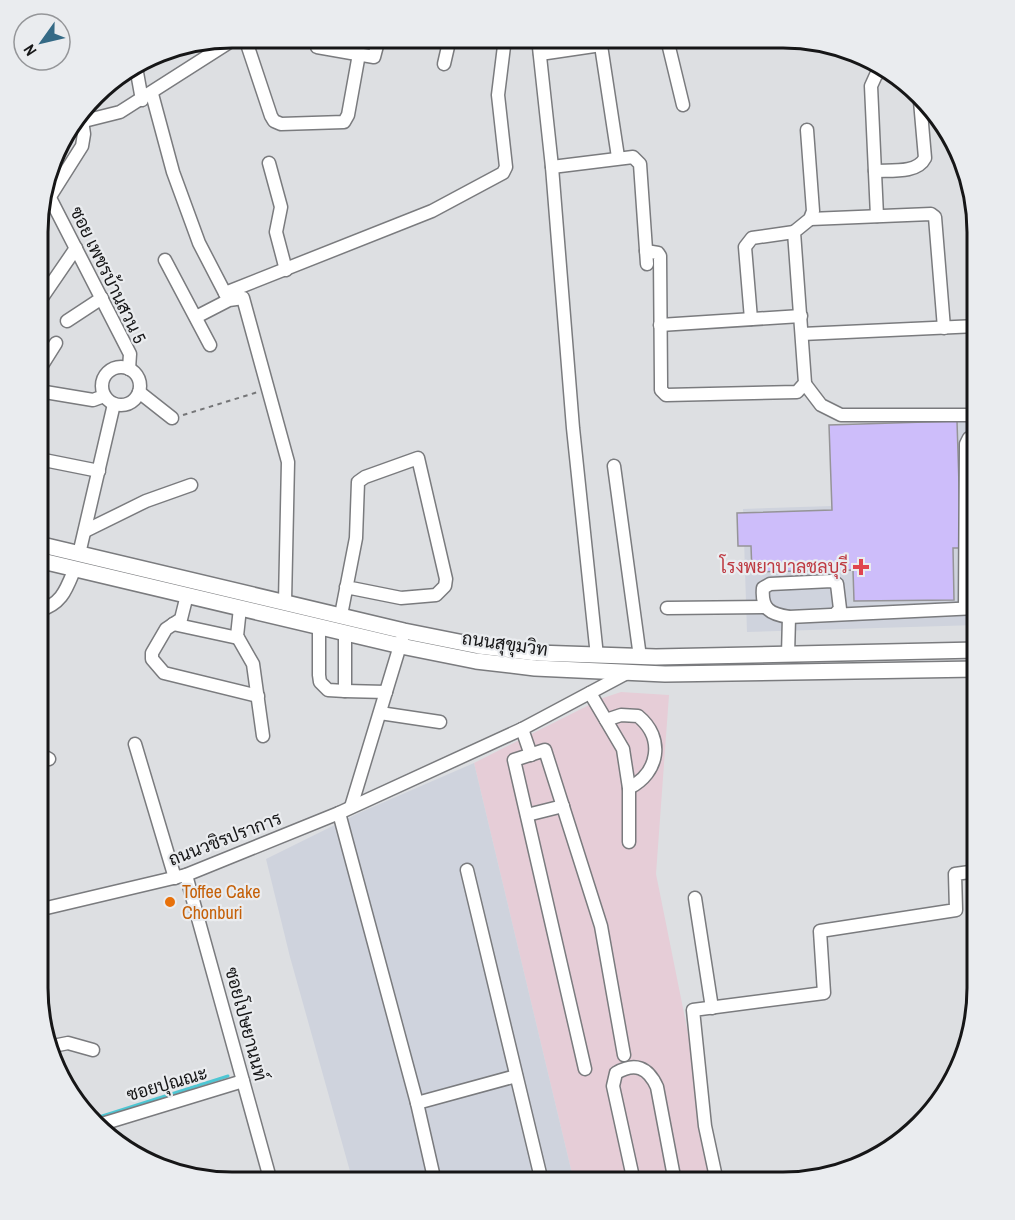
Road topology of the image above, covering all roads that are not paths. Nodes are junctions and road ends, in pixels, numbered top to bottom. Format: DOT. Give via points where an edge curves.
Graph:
graph roads {
  1 [pos="248,48"];
  2 [pos="323,48"];
  3 [pos="376,48"];
  4 [pos="448,48"];
  5 [pos="504,48"];
  6 [pos="539,48"];
  7 [pos="570,48"];
  8 [pos="601,48"];
  9 [pos="669,48"];
  10 [pos="219,49"];
  11 [pos="359,54"];
  12 [pos="540,54"];
  13 [pos="444,64"];
  14 [pos="139,74"];
  15 [pos="877,74"];
  16 [pos="147,97"];
  17 [pos="683,105"];
  18 [pos="921,111"];
  19 [pos="88,118"];
  20 [pos="80,129"];
  21 [pos="807,130"];
  22 [pos="618,157"];
  23 [pos="268,163"];
  24 [pos="552,167"];
  25 [pos="875,171"];
  26 [pos="52,194"];
  27 [pos="51,200"];
  28 [pos="877,216"];
  29 [pos="810,219"];
  30 [pos="794,232"];
  31 [pos="76,248"];
  32 [pos="646,251"];
  33 [pos="165,260"];
  34 [pos="647,264"];
  35 [pos="285,270"];
  36 [pos="48,289"];
  37 [pos="227,297"];
  38 [pos="102,298"];
  39 [pos="801,316"];
  40 [pos="196,317"];
  41 [pos="752,320"];
  42 [pos="67,321"];
  43 [pos="660,325"];
  44 [pos="967,327"];
  45 [pos="944,328"];
  46 [pos="802,334"];
  47 [pos="56,343"];
  48 [pos="210,345"];
  49 [pos="48,356"];
  50 [pos="129,369"];
  51 [pos="805,384"];
  52 [pos="48,392"];
  53 [pos="139,392"];
  54 [pos="109,400"];
  55 [pos="967,415"];
  56 [pos="172,418"];
  57 [pos="967,442"];
  58 [pos="48,461"];
  59 [pos="614,466"];
  60 [pos="99,471"];
  61 [pos="967,477"];
  62 [pos="191,485"];
  63 [pos="85,531"];
  64 [pos="48,549"];
  65 [pos="48,561"];
  66 [pos="80,565"];
  67 [pos="346,587"];
  68 [pos="187,595"];
  69 [pos="285,602"];
  70 [pos="48,607"];
  71 [pos="240,608"];
  72 [pos="766,608"];
  73 [pos="967,608"];
  74 [pos="666,609"];
  75 [pos="836,613"];
  76 [pos="340,615"];
  77 [pos="789,617"];
  78 [pos="173,624"];
  79 [pos="319,628"];
  80 [pos="404,631"];
  81 [pos="345,634"];
  82 [pos="238,638"];
  83 [pos="400,646"];
  84 [pos="967,650"];
  85 [pos="788,655"];
  86 [pos="597,656"];
  87 [pos="640,657"];
  88 [pos="967,669"];
  89 [pos="627,673"];
  90 [pos="345,691"];
  91 [pos="386,692"];
  92 [pos="590,693"];
  93 [pos="258,696"];
  94 [pos="380,712"];
  95 [pos="606,720"];
  96 [pos="440,722"];
  97 [pos="522,729"];
  98 [pos="262,736"];
  99 [pos="135,744"];
  100 [pos="531,755"];
  101 [pos="629,788"];
  102 [pos="563,806"];
  103 [pos="351,807"];
  104 [pos="339,813"];
  105 [pos="527,815"];
  106 [pos="629,842"];
  107 [pos="467,870"];
  108 [pos="967,872"];
  109 [pos="180,877"];
  110 [pos="695,898"];
  111 [pos="48,908"];
  112 [pos="712,1008"];
  113 [pos="57,1045"];
  114 [pos="93,1050"];
  115 [pos="624,1055"];
  116 [pos="585,1069"];
  117 [pos="516,1076"];
  118 [pos="243,1081"];
  119 [pos="417,1103"];
  120 [pos="107,1122"];
  121 [pos="268,1172"];
  122 [pos="433,1172"];
  123 [pos="540,1172"];
  124 [pos="632,1172"];
  125 [pos="673,1172"];
  126 [pos="715,1172"];
  1 -- 11 [label="street" via="271,116 281,124 346,120"];
  2 -- 11 [label="street"];
  3 -- 11 [label="street" via="374,57"];
  4 -- 13 [label="street"];
  5 -- 35 [label="street" via="498,95 505,171 432,211"];
  6 -- 12 [label="street"];
  7 -- 12 [label="street"];
  8 -- 22 [label="street"];
  9 -- 17 [label="street"];
  10 -- 16 [label="street"];
  12 -- 24 [label="street"];
  14 -- 16 [label="street"];
  15 -- 25 [label="street" via="871,86"];
  16 -- 19 [label="street" via="113,114"];
  16 -- 37 [label="street" via="199,243"];
  18 -- 25 [label="street" via="925,158 922,164"];
  20 -- 26 [label="street" via="82,146"];
  21 -- 29 [label="street" via="813,211"];
  22 -- 24 [label="street"];
  22 -- 32 [label="street" via="633,157 640,164"];
  23 -- 35 [label="street" via="281,207 276,232"];
  24 -- 86 [label="street" via="573,428"];
  25 -- 28 [label="street"];
  27 -- 31 [label="street, ซอย เพชรบ้านสวน 5"];
  28 -- 29 [label="street"];
  28 -- 45 [label="street" via="935,217"];
  29 -- 30 [label="street"];
  30 -- 39 [label="street"];
  30 -- 41 [label="street" via="752,238 745,247"];
  31 -- 36 [label="street"];
  31 -- 38 [label="street, ซอย เพชรบ้านสวน 5"];
  32 -- 34 [label="street"];
  32 -- 43 [label="street" via="660,256"];
  33 -- 40 [label="street"];
  35 -- 37 [label="street"];
  37 -- 40 [label="street"];
  37 -- 69 [label="street" via="243,298 288,462"];
  38 -- 42 [label="street"];
  38 -- 50 [label="street, ซอย เพชรบ้านสวน 5" via="130,354"];
  39 -- 41 [label="street"];
  39 -- 46 [label="street"];
  40 -- 48 [label="street"];
  41 -- 43 [label="street"];
  43 -- 51 [label="street" via="661,390 666,395 797,392"];
  44 -- 45 [label="street"];
  45 -- 46 [label="street"];
  46 -- 51 [label="street"];
  47 -- 49 [label="street"];
  50 -- 53 [label="street" via="139,381"];
  50 -- 54 [label="street" via="117,368 107,373 102,384"];
  51 -- 55 [label="street" via="821,405 841,415"];
  52 -- 54 [label="street"];
  53 -- 54 [label="street" via="132,402"];
  53 -- 56 [label="street"];
  54 -- 60 [label="street"];
  57 -- 61 [label="street"];
  58 -- 60 [label="street"];
  59 -- 87 [label="street"];
  60 -- 63 [label="street"];
  62 -- 63 [label="street" via="146,501"];
  63 -- 66 [label="street"];
  64 -- 66 [label="main road, ถนนสุขุมวิท"];
  65 -- 66 [label="main road, ถนนสุขุมวิท"];
  66 -- 68 [label="main road, ถนนสุขุมวิท"];
  66 -- 69 [label="main road, ถนนสุขุมวิท"];
  66 -- 70 [label="street" via="59,602"];
  67 -- 67 [label="street" via="401,598 436,596 445,586 418,458 358,482 356,538"];
  67 -- 76 [label="street"];
  68 -- 71 [label="main road, ถนนสุขุมวิท"];
  68 -- 78 [label="street" via="181,619"];
  69 -- 76 [label="main road, ถนนสุขุมวิท"];
  71 -- 79 [label="main road, ถนนสุขุมวิท"];
  71 -- 82 [label="street"];
  72 -- 74 [label="street"];
  72 -- 75 [label="street" via="762,592 766,585 832,582 840,592 840,609"];
  72 -- 77 [label="street" via="771,614"];
  73 -- 75 [label="street"];
  75 -- 77 [label="street"];
  76 -- 80 [label="main road, ถนนสุขุมวิท"];
  77 -- 85 [label="street"];
  78 -- 82 [label="street"];
  78 -- 93 [label="street" via="161,635 152,653 164,673"];
  79 -- 81 [label="main road, ถนนสุขุมวิท"];
  79 -- 90 [label="street" via="320,682 328,690"];
  80 -- 83 [label="street"];
  80 -- 86 [label="main road, ถนนสุขุมวิท" via="479,646"];
  81 -- 83 [label="main road, ถนนสุขุมวิท"];
  81 -- 90 [label="street"];
  82 -- 93 [label="street" via="253,664"];
  83 -- 89 [label="main road, ถนนสุขุมวิท" via="476,661"];
  83 -- 91 [label="street"];
  84 -- 85 [label="main road, ถนนสุขุมวิท"];
  85 -- 87 [label="main road, ถนนสุขุมวิท"];
  86 -- 87 [label="main road, ถนนสุขุมวิท"];
  88 -- 89 [label="main road, ถนนสุขุมวิท"];
  89 -- 92 [label="street, ถนนวชิรปราการ"];
  90 -- 91 [label="street"];
  91 -- 94 [label="street"];
  92 -- 95 [label="street"];
  92 -- 97 [label="street, ถนนวชิรปราการ"];
  93 -- 98 [label="street"];
  94 -- 96 [label="street"];
  94 -- 103 [label="street"];
  95 -- 101 [label="street" via="622,749"];
  95 -- 101 [label="street" via="621,715 638,716 651,730 651,770 646,778"];
  97 -- 100 [label="street"];
  97 -- 103 [label="street, ถนนวชิรปราการ"];
  99 -- 109 [label="street, ซอยโปษยานนท์"];
  100 -- 102 [label="street" via="545,750"];
  100 -- 105 [label="street" via="514,760"];
  101 -- 106 [label="street"];
  102 -- 105 [label="street"];
  102 -- 115 [label="street" via="601,926"];
  103 -- 104 [label="street, ถนนวชิรปราการ"];
  104 -- 109 [label="street, ถนนวชิรปราการ"];
  104 -- 119 [label="street"];
  105 -- 116 [label="street"];
  107 -- 117 [label="street"];
  108 -- 112 [label="street" via="955,874 956,910 820,931 824,993"];
  109 -- 111 [label="street, ถนนวชิรปราการ"];
  109 -- 118 [label="street, ซอยโปษยานนท์"];
  110 -- 112 [label="street"];
  112 -- 126 [label="street" via="693,1011 705,1126"];
  113 -- 114 [label="street" via="68,1043"];
  117 -- 119 [label="street"];
  117 -- 123 [label="street"];
  118 -- 120 [label="street, ซอยปุณณะ"];
  118 -- 121 [label="street, ซอยโปษยานนท์"];
  119 -- 122 [label="street"];
  124 -- 125 [label="street" via="613,1086 616,1073 626,1067 640,1067 651,1074 657,1087"];
}
